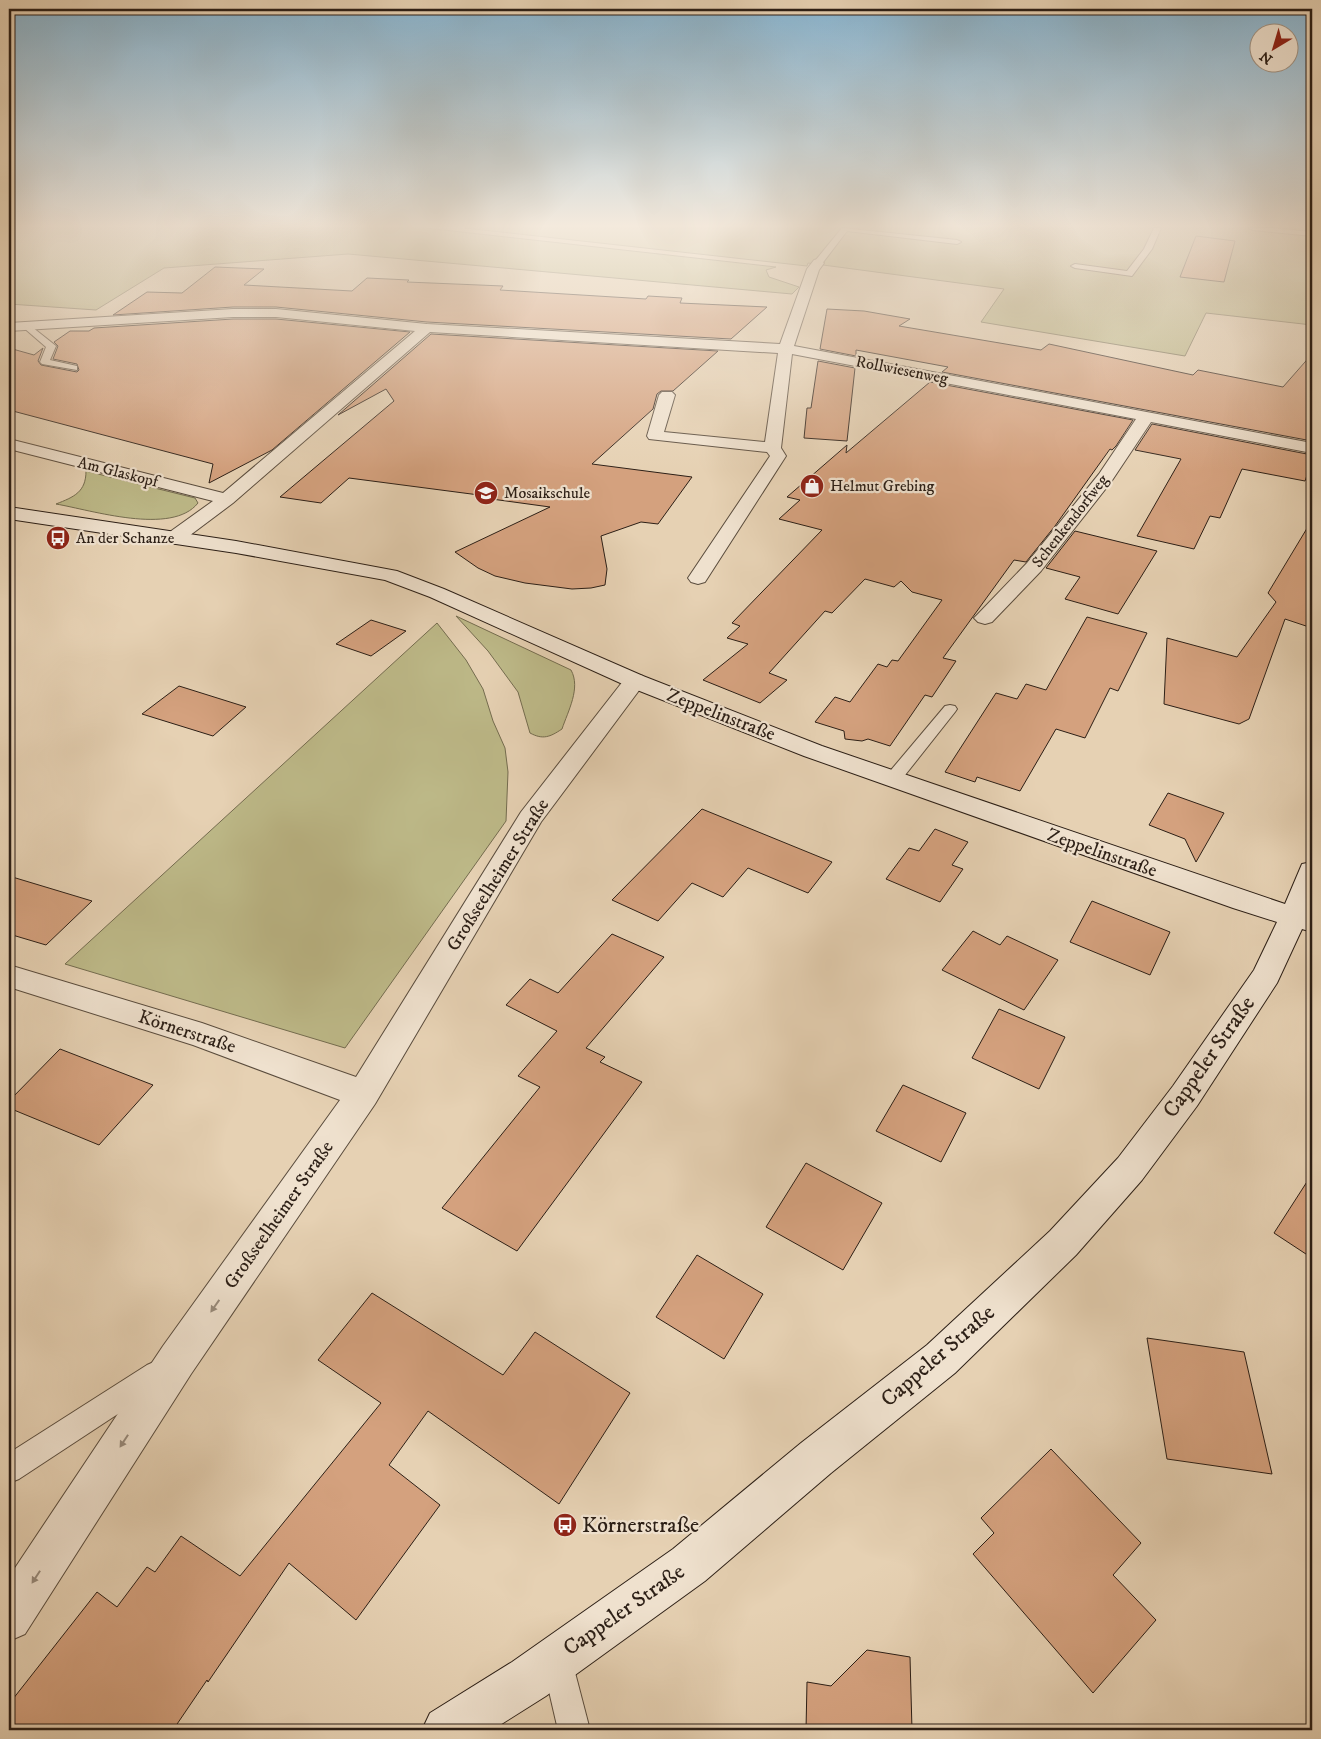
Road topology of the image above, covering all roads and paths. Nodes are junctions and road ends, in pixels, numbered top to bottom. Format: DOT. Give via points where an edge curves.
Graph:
graph roads {
  1 [pos="799,309"];
  2 [pos="27,326"];
  3 [pos="9,327"];
  4 [pos="427,328"];
  5 [pos="786,349"];
  6 [pos="74,368"];
  7 [pos="667,395"];
  8 [pos="1146,417"];
  9 [pos="9,444"];
  10 [pos="773,448"];
  11 [pos="1312,448"];
  12 [pos="227,499"];
  13 [pos="9,513"];
  14 [pos="174,538"];
  15 [pos="698,578"];
  16 [pos="985,618"];
  17 [pos="634,681"];
  18 [pos="950,709"];
  19 [pos="892,780"];
  20 [pos="1312,871"];
  21 [pos="1303,919"];
  22 [pos="9,976"];
  23 [pos="364,1094"];
  24 [pos="177,1360"];
  25 [pos="9,1469"];
  26 [pos="9,1618"];
  27 [pos="556,1658"];
  28 [pos="447,1730"];
  29 [pos="574,1730"];
  1 -- 5 [label="street"];
  2 -- 3 [label="street, Rollwiesenweg"];
  2 -- 4 [label="street, Rollwiesenweg" via="276,313"];
  2 -- 6 [label="lane" via="52,346 45,362"];
  4 -- 5 [label="street, Rollwiesenweg"];
  4 -- 12 [label="street"];
  5 -- 8 [label="street, Rollwiesenweg"];
  5 -- 10 [label="street"];
  7 -- 10 [label="street" via="655,436"];
  8 -- 11 [label="street, Rollwiesenweg"];
  8 -- 16 [label="street, Schenkendorfweg" via="1105,478 1034,567"];
  9 -- 12 [label="street, Am Glaskopf"];
  10 -- 15 [label="street" via="778,456"];
  12 -- 14 [label="street"];
  13 -- 14 [label="street"];
  14 -- 17 [label="street" via="236,546 390,575"];
  17 -- 19 [label="street, Zeppelinstraße"];
  17 -- 23 [label="street, Großseelheimer Straße" via="530,818"];
  18 -- 19 [label="lane"];
  19 -- 21 [label="street, Zeppelinstraße" via="1226,896"];
  20 -- 21 [label="street, Cappeler Straße"];
  21 -- 27 [label="street, Cappeler Straße" via="1185,1096 1130,1169 1063,1243 941,1358 688,1565"];
  22 -- 23 [label="street, Körnerstraße" via="202,1035"];
  23 -- 24 [label="street, Großseelheimer Straße, one-way"];
  24 -- 25 [label="lane"];
  24 -- 26 [label="street, Großseelheimer Straße, one-way"];
  27 -- 28 [label="street, Cappeler Straße" via="529,1679"];
  27 -- 29 [label="lane"];
}
